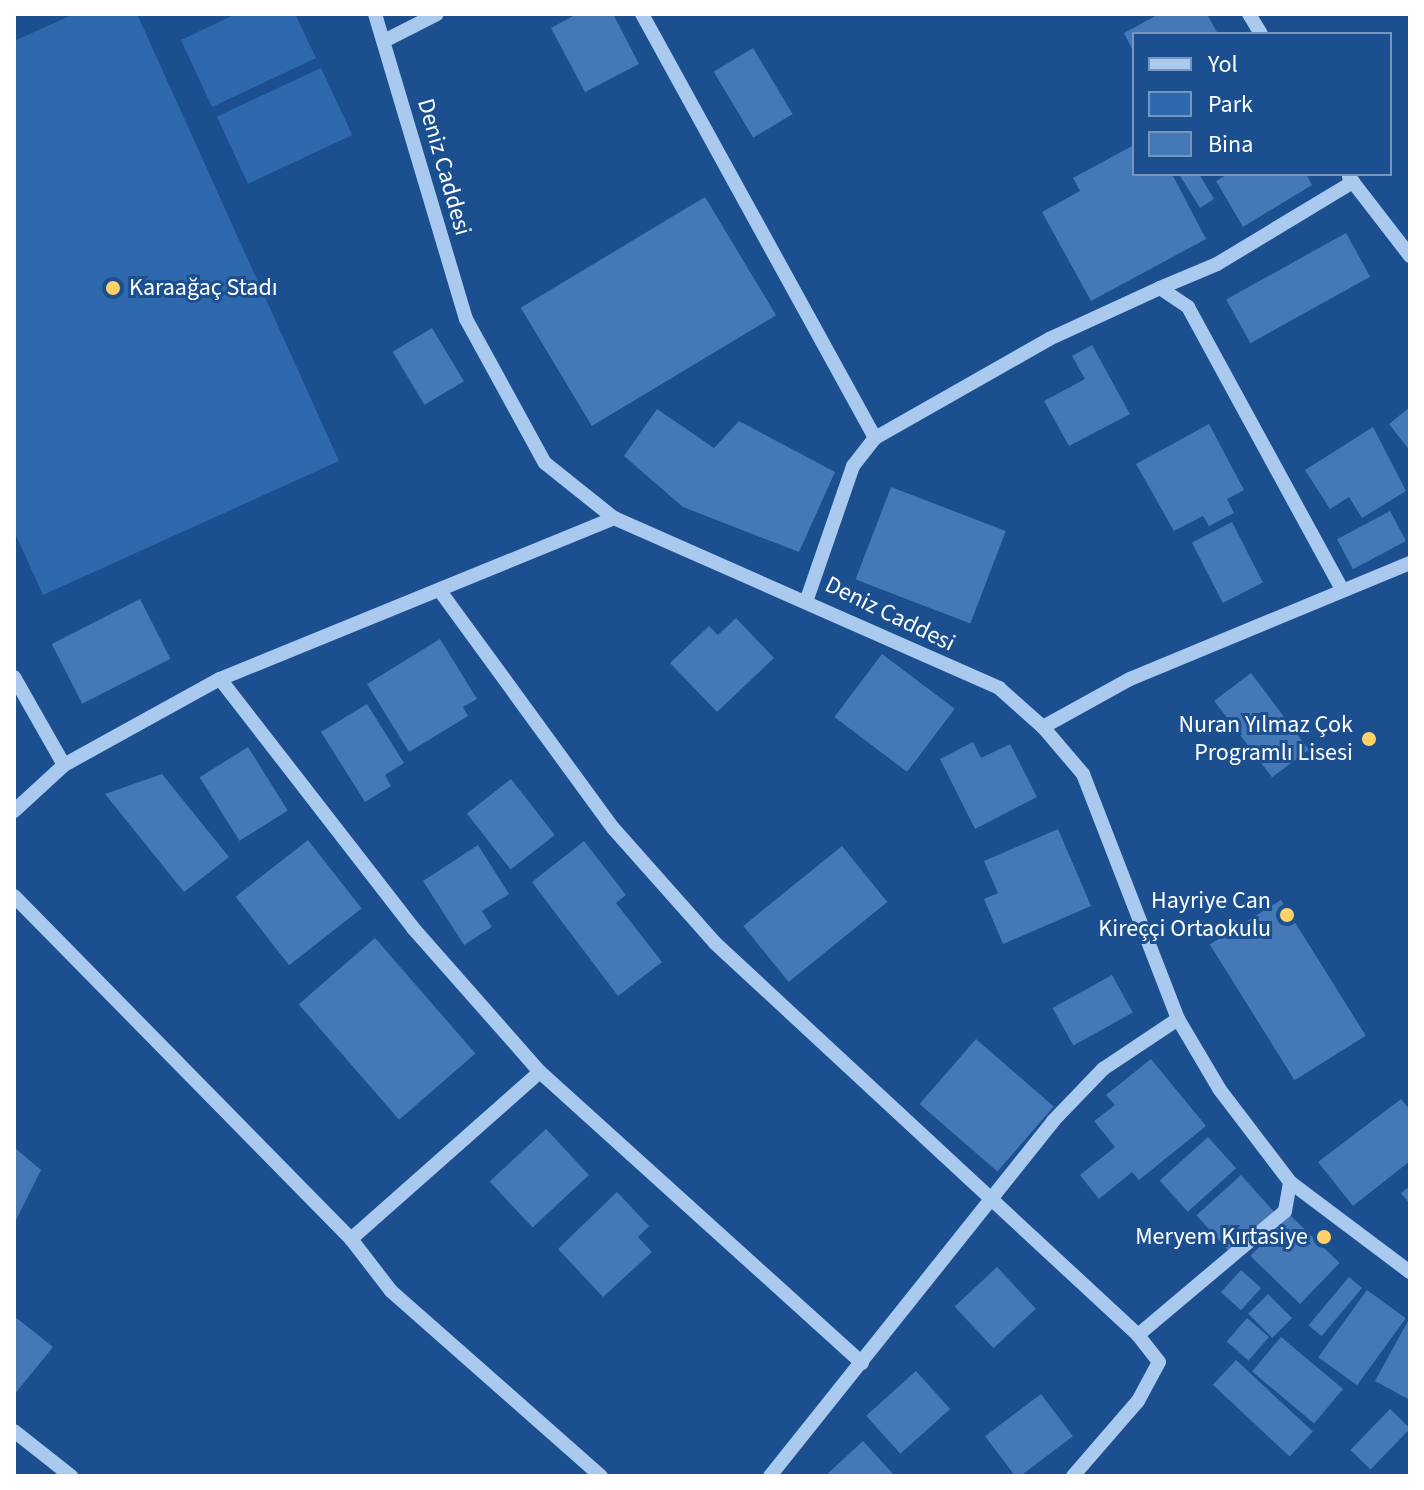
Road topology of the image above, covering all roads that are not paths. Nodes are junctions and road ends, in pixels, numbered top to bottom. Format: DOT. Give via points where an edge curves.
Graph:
graph roads {
  1 [pos="375,14"];
  2 [pos="437,14"];
  3 [pos="642,14"];
  4 [pos="1249,14"];
  5 [pos="1260,32"];
  6 [pos="384,41"];
  7 [pos="1350,178"];
  8 [pos="1410,256"];
  9 [pos="1160,288"];
  10 [pos="875,438"];
  11 [pos="614,518"];
  12 [pos="1410,563"];
  13 [pos="1342,590"];
  14 [pos="440,591"];
  15 [pos="807,599"];
  16 [pos="14,677"];
  17 [pos="220,679"];
  18 [pos="1043,727"];
  19 [pos="64,765"];
  20 [pos="14,811"];
  21 [pos="14,896"];
  22 [pos="1178,1019"];
  23 [pos="540,1072"];
  24 [pos="1290,1182"];
  25 [pos="989,1205"];
  26 [pos="351,1239"];
  27 [pos="1410,1272"];
  28 [pos="1138,1335"];
  29 [pos="862,1363"];
  30 [pos="14,1431"];
  31 [pos="71,1476"];
  32 [pos="601,1476"];
  33 [pos="770,1476"];
  34 [pos="1073,1476"];
  1 -- 6 [label="street, Deniz Caddesi"];
  2 -- 6 [label="street"];
  3 -- 10 [label="street"];
  4 -- 5 [label="street"];
  6 -- 11 [label="street, Deniz Caddesi" via="466,319 545,463"];
  7 -- 8 [label="street"];
  7 -- 9 [label="street" via="1217,264"];
  9 -- 10 [label="street" via="1049,339"];
  9 -- 13 [label="street" via="1188,307 1210,343"];
  10 -- 15 [label="street" via="853,466"];
  11 -- 14 [label="street"];
  11 -- 15 [label="street, Deniz Caddesi"];
  12 -- 13 [label="street"];
  13 -- 18 [label="street" via="1130,679"];
  14 -- 17 [label="street"];
  14 -- 25 [label="street" via="613,828 715,943"];
  15 -- 18 [label="street, Deniz Caddesi" via="999,688"];
  16 -- 19 [label="street"];
  17 -- 19 [label="street"];
  17 -- 23 [label="street" via="413,928"];
  18 -- 22 [label="street, Deniz Caddesi" via="1083,774"];
  19 -- 20 [label="street"];
  21 -- 26 [label="street"];
  22 -- 24 [label="street, Deniz Caddesi"];
  22 -- 25 [label="street" via="1103,1069"];
  23 -- 26 [label="street"];
  23 -- 29 [label="street"];
  24 -- 27 [label="street, Deniz Caddesi"];
  24 -- 28 [label="street" via="1285,1211"];
  25 -- 28 [label="street"];
  25 -- 29 [label="street"];
  26 -- 32 [label="street" via="391,1291"];
  28 -- 34 [label="street" via="1159,1362 1138,1401"];
  29 -- 33 [label="street"];
  30 -- 31 [label="street"];
}
